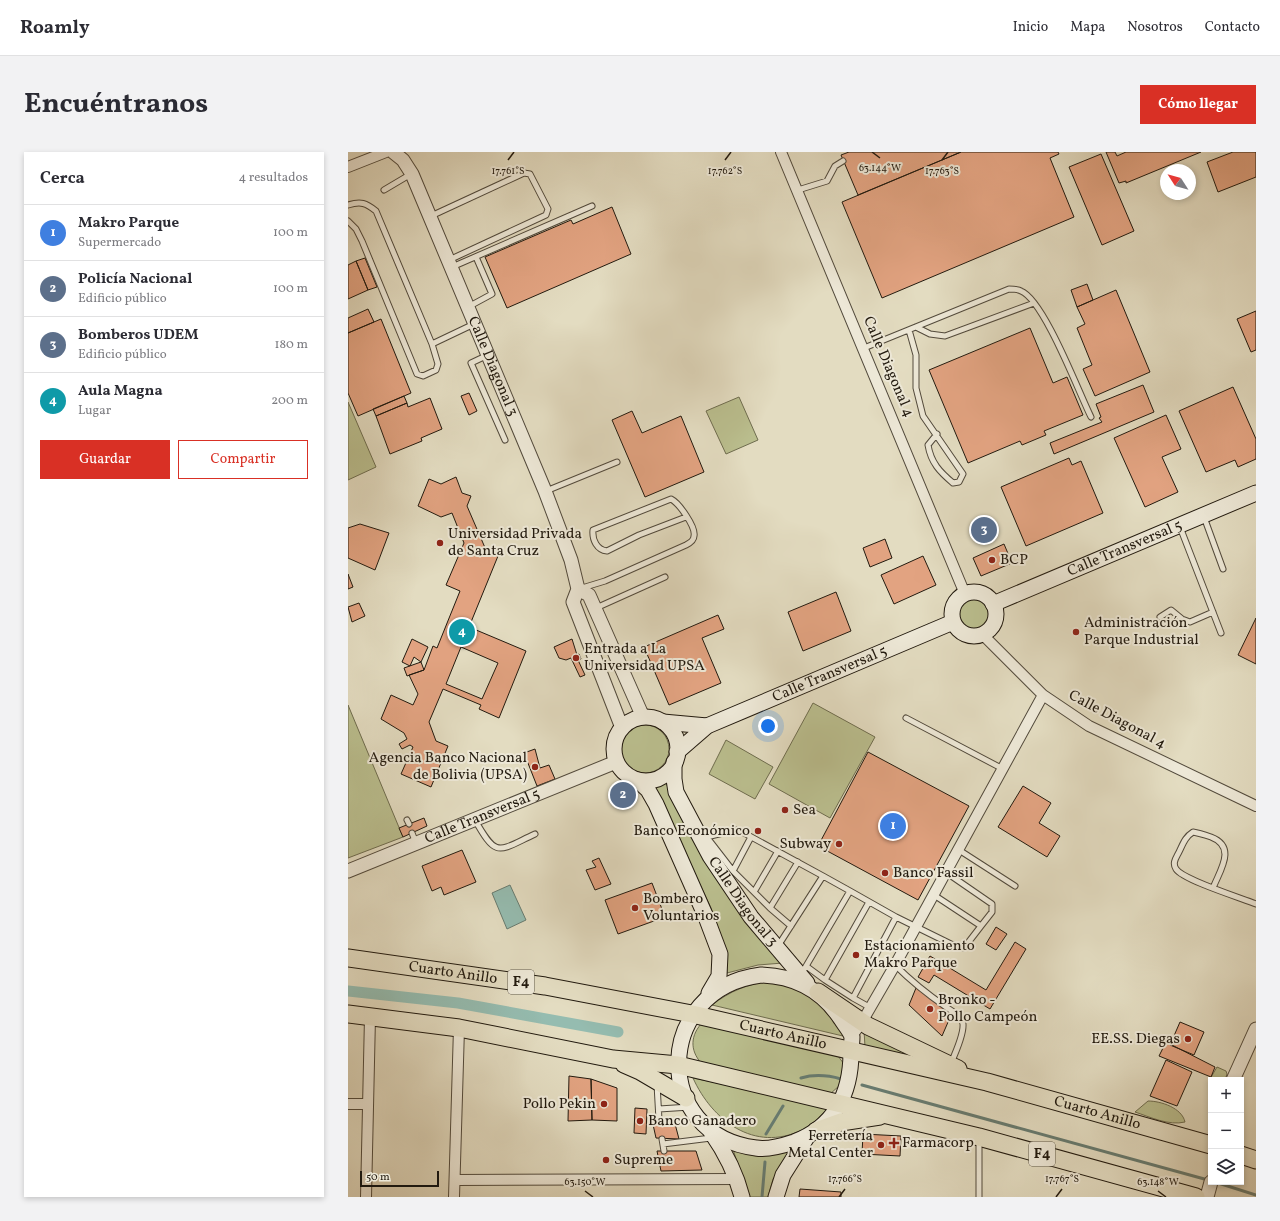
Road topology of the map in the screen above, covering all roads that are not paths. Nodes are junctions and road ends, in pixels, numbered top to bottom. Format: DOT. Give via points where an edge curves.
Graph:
graph roads {
  1 [pos="386,152"];
  2 [pos="393,152"];
  3 [pos="781,152"];
  4 [pos="843,161"];
  5 [pos="348,167"];
  6 [pos="412,174"];
  7 [pos="384,190"];
  8 [pos="798,190"];
  9 [pos="348,205"];
  10 [pos="592,206"];
  11 [pos="430,216"];
  12 [pos="348,220"];
  13 [pos="476,256"];
  14 [pos="450,264"];
  15 [pos="1034,303"];
  16 [pos="468,306"];
  17 [pos="475,324"];
  18 [pos="916,327"];
  19 [pos="909,330"];
  20 [pos="432,344"];
  21 [pos="864,348"];
  22 [pos="488,354"];
  23 [pos="1091,418"];
  24 [pos="936,434"];
  25 [pos="505,440"];
  26 [pos="617,462"];
  27 [pos="545,491"];
  28 [pos="1256,493"];
  29 [pos="1204,515"];
  30 [pos="686,517"];
  31 [pos="1179,526"];
  32 [pos="1223,569"];
  33 [pos="665,577"];
  34 [pos="578,589"];
  35 [pos="965,594"];
  36 [pos="993,604"];
  37 [pos="595,608"];
  38 [pos="1213,612"];
  39 [pos="1160,617"];
  40 [pos="953,622"];
  41 [pos="1221,633"];
  42 [pos="606,634"];
  43 [pos="982,635"];
  44 [pos="588,641"];
  45 [pos="1043,696"];
  46 [pos="643,717"];
  47 [pos="906,718"];
  48 [pos="663,722"];
  49 [pos="707,726"];
  50 [pos="622,728"];
  51 [pos="676,757"];
  52 [pos="616,762"];
  53 [pos="1003,769"];
  54 [pos="637,780"];
  55 [pos="1256,806"];
  56 [pos="475,819"];
  57 [pos="535,834"];
  58 [pos="751,837"];
  59 [pos="703,838"];
  60 [pos="959,850"];
  61 [pos="778,851"];
  62 [pos="798,862"];
  63 [pos="348,871"];
  64 [pos="732,871"];
  65 [pos="946,873"];
  66 [pos="823,876"];
  67 [pos="1015,886"];
  68 [pos="1213,888"];
  69 [pos="850,891"];
  70 [pos="754,892"];
  71 [pos="934,895"];
  72 [pos="869,902"];
  73 [pos="1256,904"];
  74 [pos="770,908"];
  75 [pos="896,917"];
  76 [pos="791,926"];
  77 [pos="981,926"];
  78 [pos="917,927"];
  79 [pos="776,949"];
  80 [pos="348,958"];
  81 [pos="896,965"];
  82 [pos="804,971"];
  83 [pos="818,987"];
  84 [pos="706,998"];
  85 [pos="853,998"];
  86 [pos="348,1014"];
  87 [pos="692,1014"];
  88 [pos="867,1015"];
  89 [pos="370,1017"];
  90 [pos="459,1028"];
  91 [pos="1256,1029"];
  92 [pos="851,1043"];
  93 [pos="613,1059"];
  94 [pos="678,1065"];
  95 [pos="948,1069"];
  96 [pos="1234,1077"];
  97 [pos="657,1081"];
  98 [pos="688,1102"];
  99 [pos="348,1104"];
  100 [pos="367,1104"];
  101 [pos="840,1104"];
  102 [pos="659,1109"];
  103 [pos="888,1115"];
  104 [pos="659,1120"];
  105 [pos="711,1133"];
  106 [pos="812,1134"];
  107 [pos="979,1137"];
  108 [pos="1208,1144"];
  109 [pos="664,1151"];
  110 [pos="1244,1156"];
  111 [pos="1256,1160"];
  112 [pos="737,1179"];
  113 [pos="455,1180"];
  114 [pos="1210,1185"];
  115 [pos="1186,1196"];
  116 [pos="366,1197"];
  117 [pos="454,1197"];
  118 [pos="742,1197"];
  119 [pos="776,1197"];
  120 [pos="979,1197"];
  121 [pos="1207,1197"];
  1 -- 5 [label="street"];
  2 -- 6 [label="street, Calle Diagonal 3" via="403,160"];
  3 -- 8 [label="street, Calle Diagonal 4"];
  4 -- 8 [label="lane" via="835,166 826,181"];
  6 -- 7 [label="lane"];
  6 -- 11 [label="street, Calle Diagonal 3"];
  8 -- 21 [label="street, Calle Diagonal 4"];
  9 -- 20 [label="lane" via="366,203 376,211"];
  10 -- 13 [label="lane"];
  11 -- 14 [label="street, Calle Diagonal 3"];
  11 -- 14 [label="lane" via="524,173 530,174 548,209 546,215"];
  12 -- 20 [label="lane" via="362,241 417,374 423,376 436,370 438,364"];
  13 -- 14 [label="lane"];
  13 -- 16 [label="lane" via="492,294"];
  14 -- 16 [label="street, Calle Diagonal 3"];
  15 -- 18 [label="lane" via="944,336 930,334"];
  15 -- 18 [label="lane" via="1022,291 1009,289"];
  15 -- 23 [label="lane" via="1048,322"];
  16 -- 17 [label="street, Calle Diagonal 3"];
  17 -- 20 [label="lane"];
  17 -- 22 [label="street, Calle Diagonal 3"];
  18 -- 19 [label="lane"];
  19 -- 21 [label="lane"];
  19 -- 24 [label="lane" via="916,355 916,388 923,416"];
  21 -- 35 [label="street, Calle Diagonal 4"];
  22 -- 25 [label="lane" via="471,363"];
  22 -- 27 [label="street, Calle Diagonal 3"];
  24 -- 24 [label="lane" via="963,474 959,482 953,483 939,471 930,455 928,445"];
  26 -- 27 [label="lane"];
  27 -- 34 [label="street, Calle Diagonal 3" via="571,560"];
  28 -- 29 [label="main road, Calle Transversal 5"];
  29 -- 31 [label="main road, Calle Transversal 5"];
  29 -- 32 [label="lane"];
  30 -- 30 [label="lane" via="678,502 671,499 598,527 593,530 592,536 598,547 607,551 653,529"];
  30 -- 34 [label="lane" via="695,533 694,539 686,546 605,581"];
  31 -- 36 [label="main road, Calle Transversal 5"];
  31 -- 38 [label="lane"];
  33 -- 37 [label="lane"];
  34 -- 37 [label="street" via="589,595"];
  34 -- 44 [label="street, Calle Diagonal 3" via="573,602"];
  35 -- 36 [label="main road" via="984,595"];
  35 -- 40 [label="main road" via="955,602 952,609"];
  36 -- 43 [label="main road" via="996,618 989,631"];
  37 -- 42 [label="street"];
  38 -- 39 [label="lane" via="1190,622 1171,610"];
  38 -- 41 [label="lane"];
  40 -- 43 [label="main road" via="968,636"];
  40 -- 49 [label="main road, Calle Transversal 5"];
  42 -- 44 [label="street"];
  42 -- 46 [label="street"];
  43 -- 45 [label="street, Calle Diagonal 4"];
  44 -- 50 [label="street, Calle Diagonal 3"];
  45 -- 53 [label="street"];
  45 -- 55 [label="street, Calle Diagonal 4" via="1089,726"];
  46 -- 48 [label="main road"];
  46 -- 50 [label="main road" via="631,721"];
  47 -- 53 [label="lane"];
  48 -- 49 [label="main road, Calle Transversal 5"];
  48 -- 51 [label="main road" via="674,735"];
  49 -- 51 [label="main road, Calle Transversal 5"];
  50 -- 52 [label="main road" via="614,744"];
  51 -- 54 [label="main road" via="668,772 659,778"];
  51 -- 59 [label="main road, Calle Diagonal 3" via="676,792"];
  52 -- 54 [label="main road" via="627,775"];
  52 -- 56 [label="street, Calle Transversal 5"];
  53 -- 60 [label="street"];
  54 -- 84 [label="main road, Calle Diagonal 3" via="648,790 656,804 720,954 719,976"];
  56 -- 57 [label="lane" via="491,845 498,849"];
  56 -- 63 [label="street, Calle Transversal 5" via="414,838"];
  58 -- 59 [label="lane" via="736,830"];
  58 -- 61 [label="lane"];
  58 -- 64 [label="lane"];
  59 -- 64 [label="lane"];
  59 -- 79 [label="main road, Calle Diagonal 3" via="751,917"];
  60 -- 65 [label="street"];
  60 -- 67 [label="lane"];
  61 -- 62 [label="lane"];
  61 -- 70 [label="lane"];
  62 -- 66 [label="lane"];
  62 -- 74 [label="lane"];
  64 -- 70 [label="lane"];
  65 -- 71 [label="street"];
  65 -- 77 [label="lane" via="992,904 992,912"];
  66 -- 69 [label="lane"];
  66 -- 76 [label="lane"];
  68 -- 68 [label="lane" via="1181,875 1175,869 1174,862 1186,836 1193,832 1219,840 1224,846 1225,856"];
  68 -- 73 [label="lane"];
  69 -- 72 [label="lane"];
  69 -- 82 [label="lane"];
  70 -- 74 [label="lane"];
  71 -- 77 [label="lane"];
  71 -- 78 [label="street"];
  72 -- 75 [label="lane"];
  72 -- 83 [label="lane"];
  74 -- 76 [label="lane"];
  75 -- 78 [label="lane"];
  75 -- 85 [label="lane"];
  76 -- 79 [label="lane"];
  77 -- 78 [label="lane" via="964,948 959,948"];
  78 -- 81 [label="street"];
  79 -- 82 [label="main road, Calle Diagonal 3"];
  80 -- 87 [label="highway, Cuarto Anillo / F4" via="545,986"];
  81 -- 88 [label="street"];
  81 -- 95 [label="lane" via="918,987 955,1012 961,1019 963,1025 958,1046"];
  82 -- 83 [label="main road, Calle Diagonal 3"];
  83 -- 84 [label="main road" via="791,978 761,975 731,981"];
  83 -- 85 [label="lane"];
  83 -- 88 [label="highway"];
  83 -- 92 [label="main road, Calle Diagonal 3"];
  84 -- 87 [label="main road"];
  85 -- 88 [label="lane"];
  86 -- 89 [label="highway, F4"];
  87 -- 92 [label="highway, Cuarto Anillo / F4"];
  87 -- 94 [label="main road" via="679,1047"];
  88 -- 92 [label="street"];
  88 -- 95 [label="highway"];
  89 -- 90 [label="highway, F4"];
  89 -- 100 [label="street"];
  90 -- 93 [label="highway, F4"];
  90 -- 113 [label="street"];
  91 -- 96 [label="street"];
  92 -- 95 [label="highway, Cuarto Anillo / F4"];
  92 -- 101 [label="main road" via="848,1087"];
  93 -- 94 [label="highway, F4"];
  93 -- 97 [label="highway"];
  94 -- 98 [label="main road" via="680,1082"];
  94 -- 101 [label="highway, F4"];
  95 -- 108 [label="highway, Cuarto Anillo"];
  97 -- 98 [label="highway"];
  97 -- 102 [label="lane"];
  98 -- 102 [label="lane"];
  98 -- 105 [label="main road"];
  99 -- 100 [label="street"];
  100 -- 116 [label="street"];
  101 -- 103 [label="highway, F4"];
  101 -- 106 [label="main road" via="826,1123"];
  102 -- 104 [label="lane"];
  103 -- 106 [label="highway" via="841,1122"];
  103 -- 107 [label="highway, F4"];
  105 -- 106 [label="main road" via="731,1142 756,1148 782,1146"];
  105 -- 109 [label="lane" via="662,1141"];
  105 -- 112 [label="main road"];
  106 -- 119 [label="main road" via="783,1175"];
  107 -- 115 [label="highway, F4"];
  107 -- 120 [label="lane"];
  110 -- 111 [label="highway"];
  112 -- 113 [label="street" via="668,1175"];
  112 -- 118 [label="main road"];
  113 -- 117 [label="street"];
  114 -- 121 [label="street"];
}
